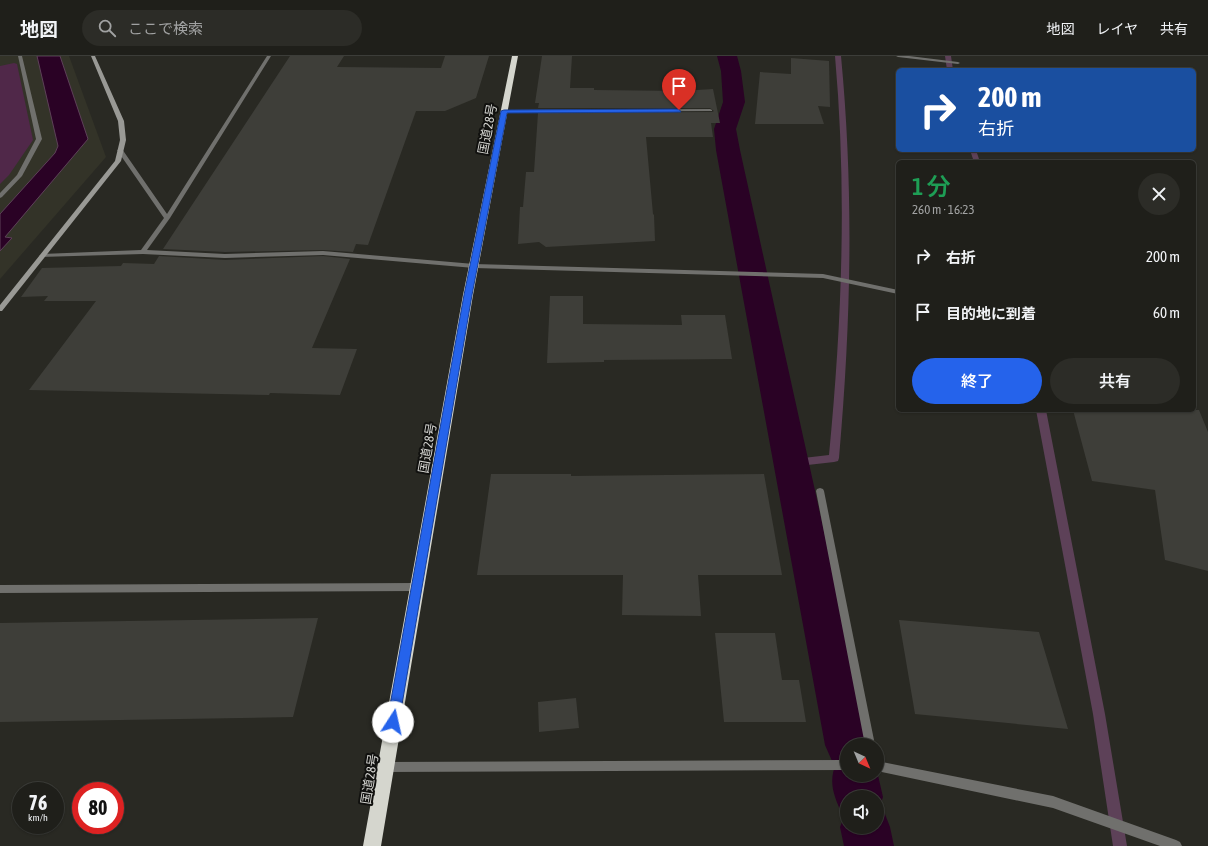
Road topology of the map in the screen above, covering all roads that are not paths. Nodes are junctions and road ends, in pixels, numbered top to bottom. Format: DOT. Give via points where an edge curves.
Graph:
graph roads {
  1 [pos="20,56"];
  2 [pos="93,56"];
  3 [pos="270,56"];
  4 [pos="515,56"];
  5 [pos="898,56"];
  6 [pos="958,63"];
  7 [pos="710,110"];
  8 [pos="504,111"];
  9 [pos="120,150"];
  10 [pos="0,196"];
  11 [pos="167,218"];
  12 [pos="143,252"];
  13 [pos="42,256"];
  14 [pos="474,266"];
  15 [pos="896,292"];
  16 [pos="0,309"];
  17 [pos="820,492"];
  18 [pos="417,587"];
  19 [pos="0,589"];
  20 [pos="869,738"];
  21 [pos="840,765"];
  22 [pos="385,766"];
  23 [pos="884,767"];
  24 [pos="372,846"];
  25 [pos="1176,846"];
  1 -- 10 [label="street" via="39,139 19,176"];
  2 -- 9 [label="street" via="121,121 123,140"];
  3 -- 11 [label="street"];
  4 -- 8 [label="highway, 国道28号"];
  5 -- 6 [label="street"];
  7 -- 8 [label="street"];
  8 -- 14 [label="highway, 国道28号"];
  9 -- 11 [label="street"];
  9 -- 13 [label="street" via="118,161"];
  11 -- 12 [label="street"];
  12 -- 13 [label="street"];
  12 -- 14 [label="street" via="225,256 323,254"];
  13 -- 16 [label="street"];
  14 -- 15 [label="street" via="823,276"];
  14 -- 18 [label="highway, 国道28号"];
  17 -- 20 [label="street"];
  18 -- 19 [label="street"];
  18 -- 22 [label="highway, 国道28号"];
  21 -- 22 [label="street"];
  22 -- 24 [label="highway, 国道28号"];
  23 -- 25 [label="street" via="1053,802"];
}
